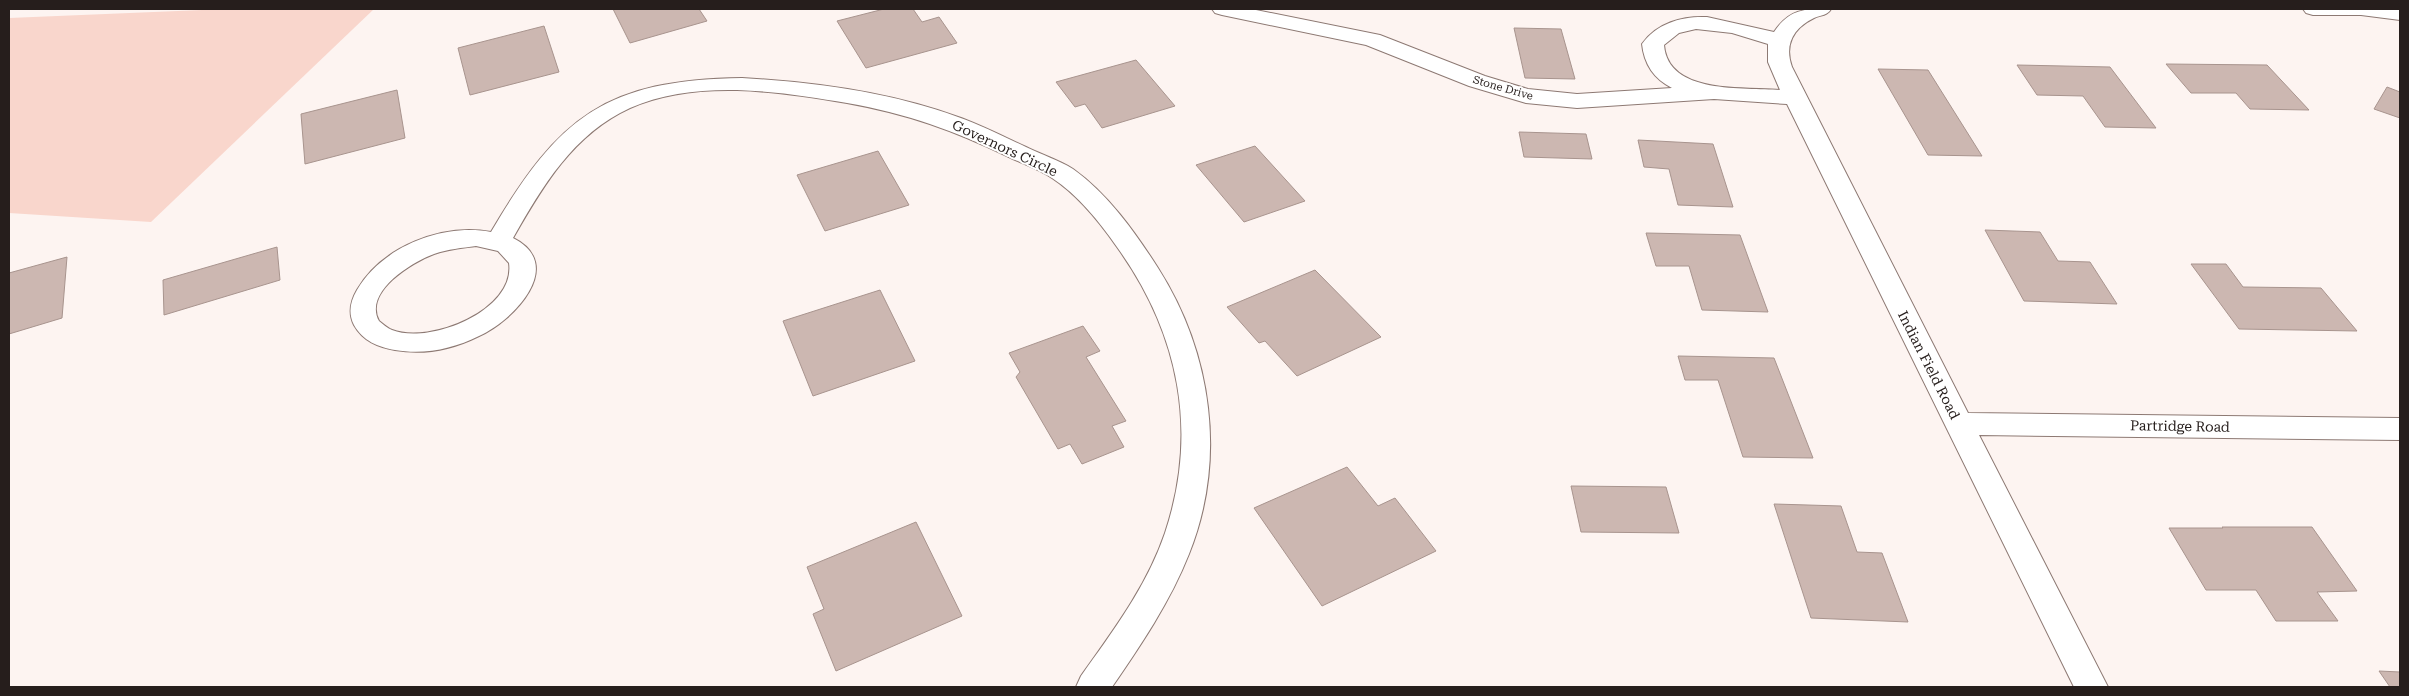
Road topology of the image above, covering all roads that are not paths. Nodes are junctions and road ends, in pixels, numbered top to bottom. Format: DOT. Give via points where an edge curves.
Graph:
graph roads {
  1 [pos="1222,9"];
  2 [pos="1821,9"];
  3 [pos="2313,9"];
  4 [pos="2393,12"];
  5 [pos="1779,40"];
  6 [pos="1714,92"];
  7 [pos="1794,98"];
  8 [pos="498,242"];
  9 [pos="1960,424"];
  10 [pos="2400,429"];
  11 [pos="1093,687"];
  12 [pos="2091,687"];
  1 -- 6 [label="street, Stone Drive" via="1372,40 1477,81 1526,96 1577,101"];
  2 -- 5 [label="street" via="1803,14"];
  3 -- 4 [label="street"];
  5 -- 6 [label="street" via="1748,30 1688,23 1666,32 1652,44 1652,56 1663,73 1684,86"];
  5 -- 7 [label="street, Indian Field Road" via="1778,58"];
  6 -- 7 [label="street, Stone Drive"];
  7 -- 9 [label="street, Indian Field Road"];
  8 -- 8 [label="street" via="476,238 451,240 400,260 380,275 367,293 362,310 367,325 380,336 427,342 454,336 480,324 501,310 516,293 524,277 523,262 514,250"];
  8 -- 11 [label="street, Governors Circle" via="529,188 550,160 570,137 598,116 633,99 708,85 812,91 899,107 967,128 1063,174 1107,215 1144,266 1167,307 1189,366 1195,413 1195,475 1181,534 1160,582"];
  9 -- 10 [label="street, Partridge Road"];
  9 -- 12 [label="street, Indian Field Road"];
}
